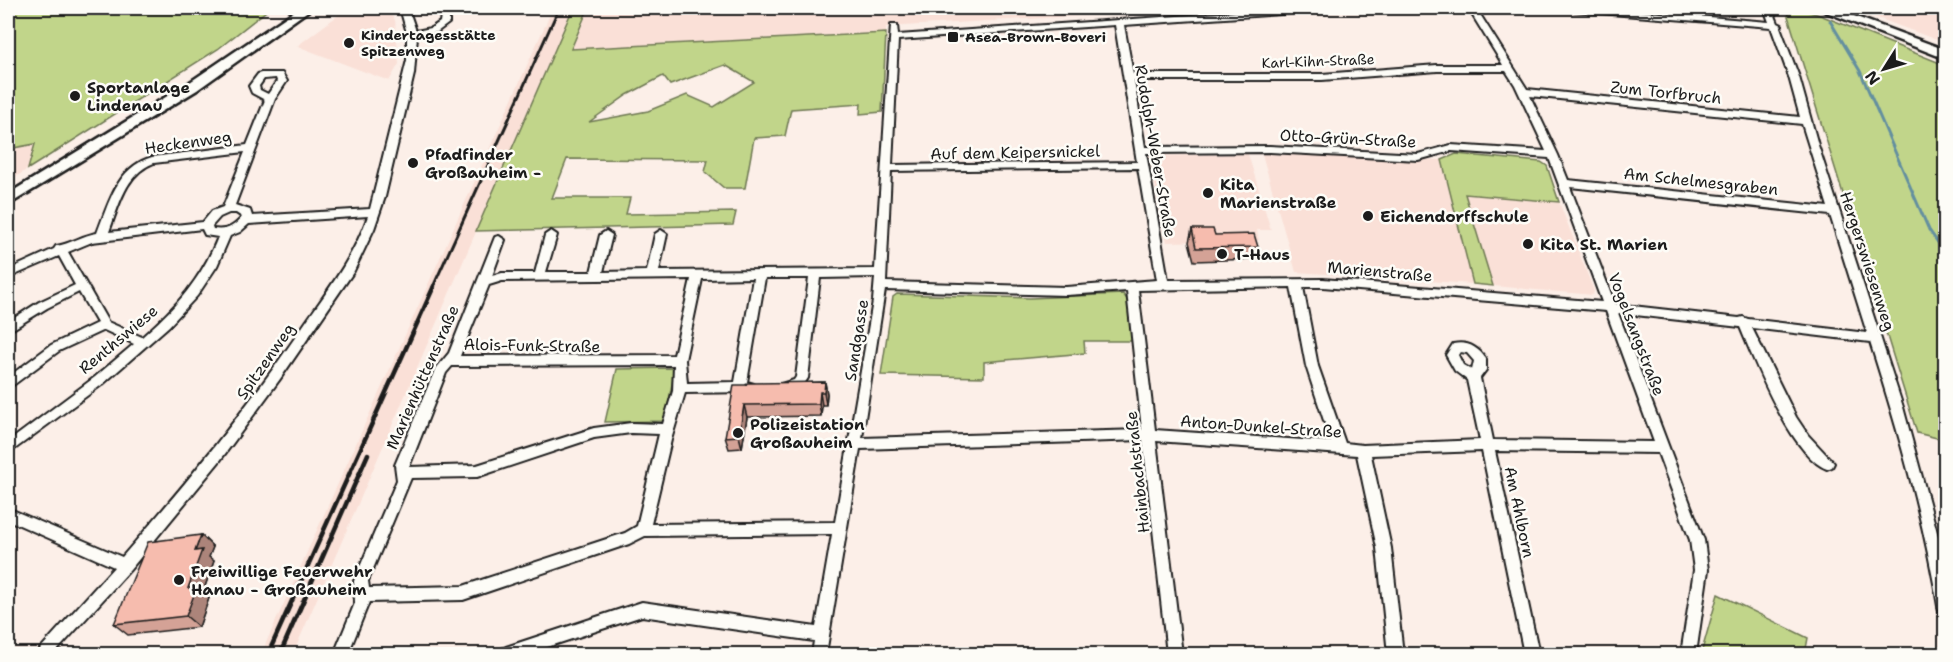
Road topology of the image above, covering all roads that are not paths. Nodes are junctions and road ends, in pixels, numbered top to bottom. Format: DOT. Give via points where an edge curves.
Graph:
graph roads {
  1 [pos="291,8"];
  2 [pos="306,8"];
  3 [pos="404,8"];
  4 [pos="440,8"];
  5 [pos="1324,8"];
  6 [pos="1472,8"];
  7 [pos="1574,8"];
  8 [pos="1768,8"];
  9 [pos="1778,8"];
  10 [pos="1822,8"];
  11 [pos="1775,21"];
  12 [pos="1119,22"];
  13 [pos="413,34"];
  14 [pos="1946,55"];
  15 [pos="1509,68"];
  16 [pos="1128,76"];
  17 [pos="1524,92"];
  18 [pos="270,99"];
  19 [pos="1806,121"];
  20 [pos="251,148"];
  21 [pos="1140,150"];
  22 [pos="1552,155"];
  23 [pos="1143,165"];
  24 [pos="888,168"];
  25 [pos="1563,183"];
  26 [pos="8,188"];
  27 [pos="8,200"];
  28 [pos="228,209"];
  29 [pos="374,212"];
  30 [pos="1836,212"];
  31 [pos="246,220"];
  32 [pos="206,225"];
  33 [pos="225,234"];
  34 [pos="606,234"];
  35 [pos="661,234"];
  36 [pos="551,235"];
  37 [pos="102,236"];
  38 [pos="499,240"];
  39 [pos="60,249"];
  40 [pos="8,274"];
  41 [pos="760,274"];
  42 [pos="814,274"];
  43 [pos="596,276"];
  44 [pos="652,276"];
  45 [pos="697,276"];
  46 [pos="538,277"];
  47 [pos="882,280"];
  48 [pos="484,282"];
  49 [pos="1296,283"];
  50 [pos="1163,284"];
  51 [pos="1132,286"];
  52 [pos="80,287"];
  53 [pos="1609,307"];
  54 [pos="1743,321"];
  55 [pos="104,325"];
  56 [pos="8,328"];
  57 [pos="1875,338"];
  58 [pos="144,343"];
  59 [pos="679,360"];
  60 [pos="450,361"];
  61 [pos="1473,377"];
  62 [pos="8,383"];
  63 [pos="740,387"];
  64 [pos="680,388"];
  65 [pos="667,429"];
  66 [pos="1149,435"];
  67 [pos="856,444"];
  68 [pos="1487,445"];
  69 [pos="8,448"];
  70 [pos="1663,448"];
  71 [pos="1340,449"];
  72 [pos="1363,450"];
  73 [pos="1827,463"];
  74 [pos="405,473"];
  75 [pos="8,514"];
  76 [pos="841,528"];
  77 [pos="643,530"];
  78 [pos="126,565"];
  79 [pos="364,595"];
  80 [pos="1946,612"];
  81 [pos="823,635"];
  82 [pos="45,654"];
  83 [pos="341,654"];
  84 [pos="506,654"];
  85 [pos="819,654"];
  86 [pos="1174,654"];
  87 [pos="1395,654"];
  88 [pos="1532,654"];
  89 [pos="1689,654"];
  1 -- 26 [label="main road" via="194,75"];
  2 -- 27 [label="main road" via="192,87"];
  3 -- 13 [label="street, Spitzenweg"];
  4 -- 13 [label="street" via="445,15 444,24"];
  5 -- 12 [label="street"];
  6 -- 15 [label="street, Vogelsangstraße"];
  7 -- 11 [label="street"];
  8 -- 11 [label="street, Hergerswiesenweg"];
  9 -- 11 [label="street"];
  10 -- 14 [label="main road"];
  11 -- 19 [label="street, Hergerswiesenweg"];
  12 -- 16 [label="street, Rudolph-Weber-Straße"];
  12 -- 24 [label="street, Sandgasse" via="894,32"];
  13 -- 29 [label="street, Spitzenweg" via="409,73"];
  15 -- 16 [label="street, Karl-Kihn-Straße" via="1430,68 1329,77"];
  15 -- 17 [label="street, Vogelsangstraße"];
  16 -- 21 [label="street, Rudolph-Weber-Straße"];
  17 -- 19 [label="street, Zum Torfbruch"];
  17 -- 22 [label="street, Vogelsangstraße"];
  18 -- 20 [label="street"];
  19 -- 30 [label="street, Hergerswiesenweg"];
  20 -- 28 [label="street"];
  20 -- 37 [label="street, Heckenweg" via="138,164 128,174"];
  21 -- 22 [label="street, Otto-Grün-Straße" via="1270,149 1418,157 1451,148"];
  21 -- 23 [label="street, Rudolph-Weber-Straße"];
  22 -- 25 [label="street, Vogelsangstraße"];
  23 -- 24 [label="street, Auf dem Keipersnickel"];
  23 -- 50 [label="street, Rudolph-Weber-Straße"];
  24 -- 47 [label="street, Sandgasse"];
  25 -- 30 [label="street, Am Schelmesgraben"];
  25 -- 53 [label="street, Vogelsangstraße"];
  28 -- 31 [label="street" via="242,210"];
  28 -- 32 [label="street" via="216,214"];
  29 -- 31 [label="street"];
  29 -- 78 [label="street, Spitzenweg" via="352,263 285,363 201,476"];
  30 -- 57 [label="street, Hergerswiesenweg"];
  31 -- 33 [label="street"];
  32 -- 33 [label="street" via="209,232"];
  32 -- 37 [label="street"];
  33 -- 58 [label="street, Renthswiese" via="209,273"];
  34 -- 43 [label="street"];
  35 -- 44 [label="street"];
  36 -- 46 [label="street"];
  37 -- 39 [label="street"];
  38 -- 48 [label="street, Marienhüttenstraße"];
  39 -- 40 [label="street"];
  39 -- 52 [label="street"];
  41 -- 42 [label="street"];
  41 -- 45 [label="street"];
  41 -- 63 [label="street"];
  42 -- 47 [label="street"];
  42 -- 63 [label="street" via="802,378 790,388"];
  43 -- 44 [label="street"];
  43 -- 46 [label="street"];
  44 -- 45 [label="street"];
  45 -- 59 [label="street"];
  46 -- 48 [label="street"];
  47 -- 51 [label="street, Marienstraße" via="1066,291"];
  47 -- 67 [label="street, Sandgasse"];
  48 -- 60 [label="street, Marienhüttenstraße"];
  49 -- 50 [label="street, Marienstraße"];
  49 -- 53 [label="street, Marienstraße"];
  49 -- 71 [label="street" via="1314,374"];
  50 -- 51 [label="street, Marienstraße"];
  51 -- 66 [label="street, Hainbachstraße"];
  52 -- 55 [label="street"];
  52 -- 56 [label="street"];
  53 -- 54 [label="street, Marienstraße"];
  53 -- 70 [label="street, Vogelsangstraße"];
  54 -- 57 [label="street, Marienstraße"];
  54 -- 73 [label="street" via="1789,416 1816,457"];
  55 -- 58 [label="street"];
  55 -- 62 [label="street" via="55,348"];
  57 -- 80 [label="street, Hergerswiesenweg" via="1929,527"];
  58 -- 69 [label="street, Renthswiese"];
  59 -- 60 [label="street, Alois-Funk-Straße"];
  59 -- 64 [label="street"];
  60 -- 74 [label="street, Marienhüttenstraße" via="441,370 406,454 402,465"];
  61 -- 68 [label="street, Am Ahlborn"];
  63 -- 64 [label="street"];
  64 -- 65 [label="street"];
  65 -- 74 [label="street" via="594,433 486,469"];
  65 -- 77 [label="street"];
  66 -- 67 [label="street, Anton-Dunkel-Straße"];
  66 -- 71 [label="street, Anton-Dunkel-Straße"];
  66 -- 86 [label="street, Hainbachstraße"];
  67 -- 76 [label="street, Sandgasse"];
  68 -- 70 [label="street, Anton-Dunkel-Straße"];
  68 -- 72 [label="street, Anton-Dunkel-Straße"];
  68 -- 88 [label="street, Am Ahlborn"];
  70 -- 89 [label="street, Vogelsangstraße" via="1700,550 1701,570"];
  71 -- 72 [label="street, Anton-Dunkel-Straße"];
  72 -- 87 [label="street" via="1384,548"];
  74 -- 79 [label="street, Marienhüttenstraße" via="361,581"];
  75 -- 78 [label="street"];
  76 -- 77 [label="street"];
  76 -- 81 [label="street, Sandgasse"];
  77 -- 79 [label="street" via="463,593"];
  78 -- 82 [label="street, Spitzenweg"];
  79 -- 83 [label="street, Marienhüttenstraße"];
  81 -- 84 [label="street" via="642,609"];
  81 -- 85 [label="street, Sandgasse"];
}
